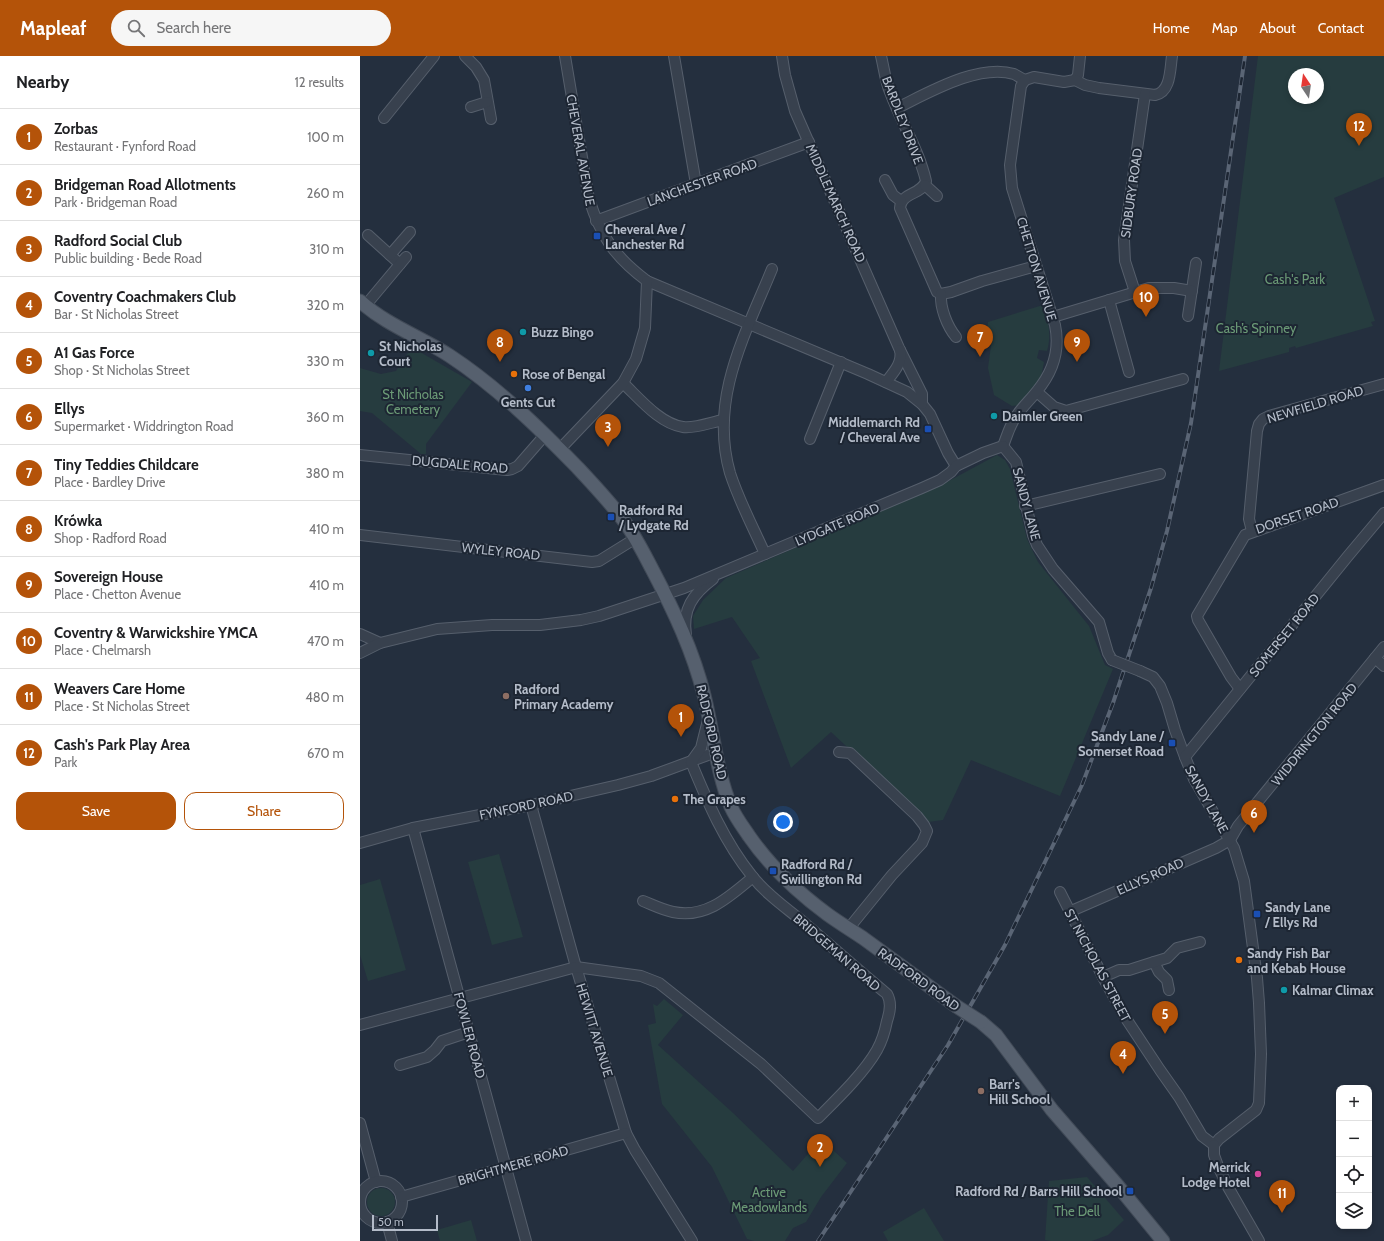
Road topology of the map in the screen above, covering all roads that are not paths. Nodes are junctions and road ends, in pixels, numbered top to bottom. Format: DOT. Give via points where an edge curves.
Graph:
graph roads {
  1 [pos="434,56"];
  2 [pos="465,56"];
  3 [pos="565,56"];
  4 [pos="674,56"];
  5 [pos="782,56"];
  6 [pos="881,56"];
  7 [pos="1080,56"];
  8 [pos="1172,56"];
  9 [pos="1025,80"];
  10 [pos="1075,80"];
  11 [pos="1145,94"];
  12 [pos="487,102"];
  13 [pos="471,108"];
  14 [pos="897,108"];
  15 [pos="384,118"];
  16 [pos="491,119"];
  17 [pos="808,142"];
  18 [pos="885,180"];
  19 [pos="696,184"];
  20 [pos="925,185"];
  21 [pos="937,196"];
  22 [pos="901,201"];
  23 [pos="596,221"];
  24 [pos="410,232"];
  25 [pos="368,235"];
  26 [pos="390,255"];
  27 [pos="1196,263"];
  28 [pos="1036,266"];
  29 [pos="772,269"];
  30 [pos="647,281"];
  31 [pos="1192,291"];
  32 [pos="1135,292"];
  33 [pos="941,294"];
  34 [pos="1109,300"];
  35 [pos="362,304"];
  36 [pos="1188,316"];
  37 [pos="1053,317"];
  38 [pos="750,324"];
  39 [pos="956,337"];
  40 [pos="899,348"];
  41 [pos="841,362"];
  42 [pos="1129,372"];
  43 [pos="1184,379"];
  44 [pos="886,382"];
  45 [pos="623,383"];
  46 [pos="1384,384"];
  47 [pos="1037,392"];
  48 [pos="922,404"];
  49 [pos="723,420"];
  50 [pos="545,435"];
  51 [pos="810,439"];
  52 [pos="1003,446"];
  53 [pos="560,449"];
  54 [pos="360,455"];
  55 [pos="956,466"];
  56 [pos="1160,474"];
  57 [pos="1384,485"];
  58 [pos="1025,506"];
  59 [pos="1384,513"];
  60 [pos="1252,531"];
  61 [pos="360,535"];
  62 [pos="636,538"];
  63 [pos="764,554"];
  64 [pos="722,572"];
  65 [pos="666,595"];
  66 [pos="360,634"];
  67 [pos="380,643"];
  68 [pos="1384,647"];
  69 [pos="690,648"];
  70 [pos="360,653"];
  71 [pos="1375,658"];
  72 [pos="1384,666"];
  73 [pos="1240,689"];
  74 [pos="708,716"];
  75 [pos="716,752"];
  76 [pos="839,752"];
  77 [pos="1185,757"];
  78 [pos="691,762"];
  79 [pos="530,805"];
  80 [pos="413,828"];
  81 [pos="1230,840"];
  82 [pos="360,843"];
  83 [pos="753,877"];
  84 [pos="1060,892"];
  85 [pos="643,901"];
  86 [pos="1069,912"];
  87 [pos="849,928"];
  88 [pos="1200,942"];
  89 [pos="1154,962"];
  90 [pos="576,967"];
  91 [pos="1103,977"];
  92 [pos="1169,990"];
  93 [pos="460,999"];
  94 [pos="360,1026"];
  95 [pos="469,1032"];
  96 [pos="400,1065"];
  97 [pos="360,1123"];
  98 [pos="626,1133"];
  99 [pos="1214,1145"];
  100 [pos="506,1167"];
  101 [pos="376,1182"];
  102 [pos="362,1190"];
  103 [pos="401,1197"];
  104 [pos="362,1214"];
  105 [pos="387,1222"];
  106 [pos="392,1241"];
  107 [pos="526,1241"];
  108 [pos="692,1241"];
  109 [pos="1163,1241"];
  110 [pos="1259,1241"];
  1 -- 15 [label="street"];
  2 -- 12 [label="street" via="484,80"];
  3 -- 23 [label="street, CHEVERAL AVENUE" via="589,198"];
  4 -- 19 [label="street"];
  5 -- 17 [label="street, MIDDLEMARCH ROAD" via="791,100"];
  6 -- 14 [label="street, BARDLEY DRIVE" via="886,80"];
  7 -- 10 [label="street"];
  8 -- 11 [label="street" via="1167,85 1162,93"];
  9 -- 10 [label="street" via="1034,77 1064,82"];
  9 -- 14 [label="street" via="1014,74 978,74 934,89"];
  9 -- 28 [label="street, CHETTON AVENUE" via="1021,86 1010,165 1012,188"];
  10 -- 11 [label="street" via="1099,88"];
  11 -- 32 [label="street, SIDBURY ROAD" via="1124,240 1125,260"];
  12 -- 13 [label="street"];
  12 -- 16 [label="street"];
  14 -- 20 [label="street, BARDLEY DRIVE" via="924,174"];
  17 -- 19 [label="street, LANCHESTER ROAD"];
  17 -- 40 [label="street, MIDDLEMARCH ROAD"];
  18 -- 22 [label="street" via="893,195"];
  19 -- 23 [label="street, LANCHESTER ROAD"];
  20 -- 21 [label="street"];
  20 -- 22 [label="street"];
  22 -- 33 [label="street" via="900,208 934,287"];
  23 -- 30 [label="street, CHEVERAL AVENUE" via="616,253 634,272"];
  24 -- 26 [label="street"];
  25 -- 26 [label="street"];
  26 -- 35 [label="street" via="403,260"];
  27 -- 31 [label="street"];
  28 -- 33 [label="street"];
  28 -- 37 [label="street, CHETTON AVENUE"];
  29 -- 38 [label="street"];
  30 -- 38 [label="street, CHEVERAL AVENUE"];
  30 -- 45 [label="street" via="645,328 636,359"];
  31 -- 32 [label="street" via="1155,287"];
  31 -- 36 [label="street"];
  32 -- 34 [label="street"];
  33 -- 39 [label="street" via="942,307"];
  34 -- 37 [label="street"];
  34 -- 42 [label="street"];
  35 -- 50 [label="main road, RADFORD ROAD" via="463,364"];
  37 -- 47 [label="street, CHETTON AVENUE" via="1057,333 1054,364"];
  38 -- 41 [label="street, CHEVERAL AVENUE"];
  38 -- 49 [label="street" via="732,371"];
  40 -- 44 [label="street" via="899,363"];
  40 -- 48 [label="street, MIDDLEMARCH ROAD" via="922,394"];
  41 -- 44 [label="street, CHEVERAL AVENUE"];
  41 -- 51 [label="street"];
  43 -- 47 [label="street" via="1066,411 1054,407"];
  44 -- 48 [label="street, CHEVERAL AVENUE" via="907,392"];
  45 -- 49 [label="street" via="652,411 674,424 688,427"];
  45 -- 53 [label="street"];
  46 -- 60 [label="street, NEWFIELD ROAD" via="1263,419 1257,431 1249,519"];
  47 -- 52 [label="street, CHETTON AVENUE" via="1016,416"];
  48 -- 55 [label="street, MIDDLEMARCH ROAD" via="930,414"];
  49 -- 63 [label="street" via="730,472"];
  50 -- 53 [label="main road, RADFORD ROAD"];
  50 -- 54 [label="street, DUGDALE ROAD" via="518,466 507,470"];
  52 -- 55 [label="street, LYDGATE ROAD"];
  52 -- 58 [label="street, SANDY LANE" via="1016,462"];
  53 -- 62 [label="main road, RADFORD ROAD" via="607,500"];
  55 -- 63 [label="street, LYDGATE ROAD" via="940,480"];
  56 -- 58 [label="street"];
  57 -- 60 [label="street, DORSET ROAD"];
  58 -- 77 [label="street, SANDY LANE, bridge" via="1037,545 1053,569 1099,622 1112,660 1153,677 1160,686"];
  59 -- 73 [label="street, SOMERSET ROAD"];
  60 -- 73 [label="street, DORSET ROAD" via="1245,535 1197,616"];
  61 -- 62 [label="street, WYLEY ROAD" via="592,562 599,561"];
  62 -- 65 [label="main road, RADFORD ROAD"];
  63 -- 64 [label="street, LYDGATE ROAD"];
  64 -- 65 [label="street, LYDGATE ROAD"];
  64 -- 69 [label="street" via="705,585 688,607 685,628"];
  65 -- 67 [label="street, LYDGATE ROAD" via="581,620 540,625 492,625 436,630"];
  65 -- 69 [label="main road, RADFORD ROAD"];
  66 -- 67 [label="street"];
  67 -- 70 [label="street, LYDGATE ROAD"];
  68 -- 71 [label="street, WIDDRINGTON ROAD"];
  69 -- 74 [label="main road, RADFORD ROAD"];
  71 -- 72 [label="street"];
  71 -- 81 [label="street, WIDDRINGTON ROAD" via="1238,826"];
  73 -- 77 [label="street, SOMERSET ROAD"];
  74 -- 75 [label="main road, RADFORD ROAD"];
  74 -- 78 [label="street" via="701,748"];
  75 -- 78 [label="street, FYNFORD ROAD"];
  75 -- 87 [label="main road, RADFORD ROAD" via="731,807 754,844 797,890"];
  76 -- 87 [label="street" via="850,753 917,816 927,831 922,843"];
  77 -- 81 [label="street, SANDY LANE" via="1194,779"];
  78 -- 79 [label="street, FYNFORD ROAD" via="618,785"];
  78 -- 83 [label="street, BRIDGEMAN ROAD" via="716,822"];
  79 -- 80 [label="street, FYNFORD ROAD"];
  79 -- 90 [label="street, HEWITT AVENUE"];
  80 -- 82 [label="street, FYNFORD ROAD"];
  80 -- 93 [label="street, FOWLER ROAD"];
  81 -- 86 [label="street, ELLYS ROAD"];
  81 -- 99 [label="street, SANDY LANE" via="1244,883 1257,978 1261,1091 1256,1110"];
  83 -- 85 [label="street" via="730,897 706,911 683,914"];
  83 -- 90 [label="street, BRIDGEMAN ROAD" via="768,893 887,994 889,999 890,1010 877,1051 818,1118 761,1064 659,982 641,976"];
  84 -- 86 [label="street, ST NICHOLAS STREET"];
  86 -- 91 [label="street, ST NICHOLAS STREET"];
  87 -- 109 [label="main road, RADFORD ROAD, bridge" via="996,1035 1052,1110"];
  88 -- 89 [label="street" via="1177,948 1167,958"];
  89 -- 91 [label="street" via="1129,970 1119,970"];
  89 -- 92 [label="street" via="1167,980"];
  90 -- 93 [label="street"];
  90 -- 98 [label="street, HEWITT AVENUE"];
  91 -- 99 [label="street, ST NICHOLAS STREET" via="1125,1018 1179,1097 1202,1136"];
  93 -- 94 [label="street"];
  93 -- 95 [label="street, FOWLER ROAD"];
  95 -- 96 [label="street" via="442,1040 427,1057"];
  95 -- 100 [label="street, FOWLER ROAD"];
  97 -- 101 [label="street"];
  98 -- 100 [label="street, BRIGHTMERE ROAD"];
  98 -- 108 [label="street, HEWITT AVENUE" via="634,1150"];
  99 -- 110 [label="street" via="1218,1166"];
  100 -- 103 [label="street, BRIGHTMERE ROAD"];
  100 -- 107 [label="street, FOWLER ROAD"];
  101 -- 102 [label="street"];
  101 -- 103 [label="street" via="397,1188"];
  102 -- 104 [label="street"];
  103 -- 105 [label="street" via="402,1205 399,1212"];
  104 -- 105 [label="street" via="375,1222"];
  105 -- 106 [label="street"];
}
